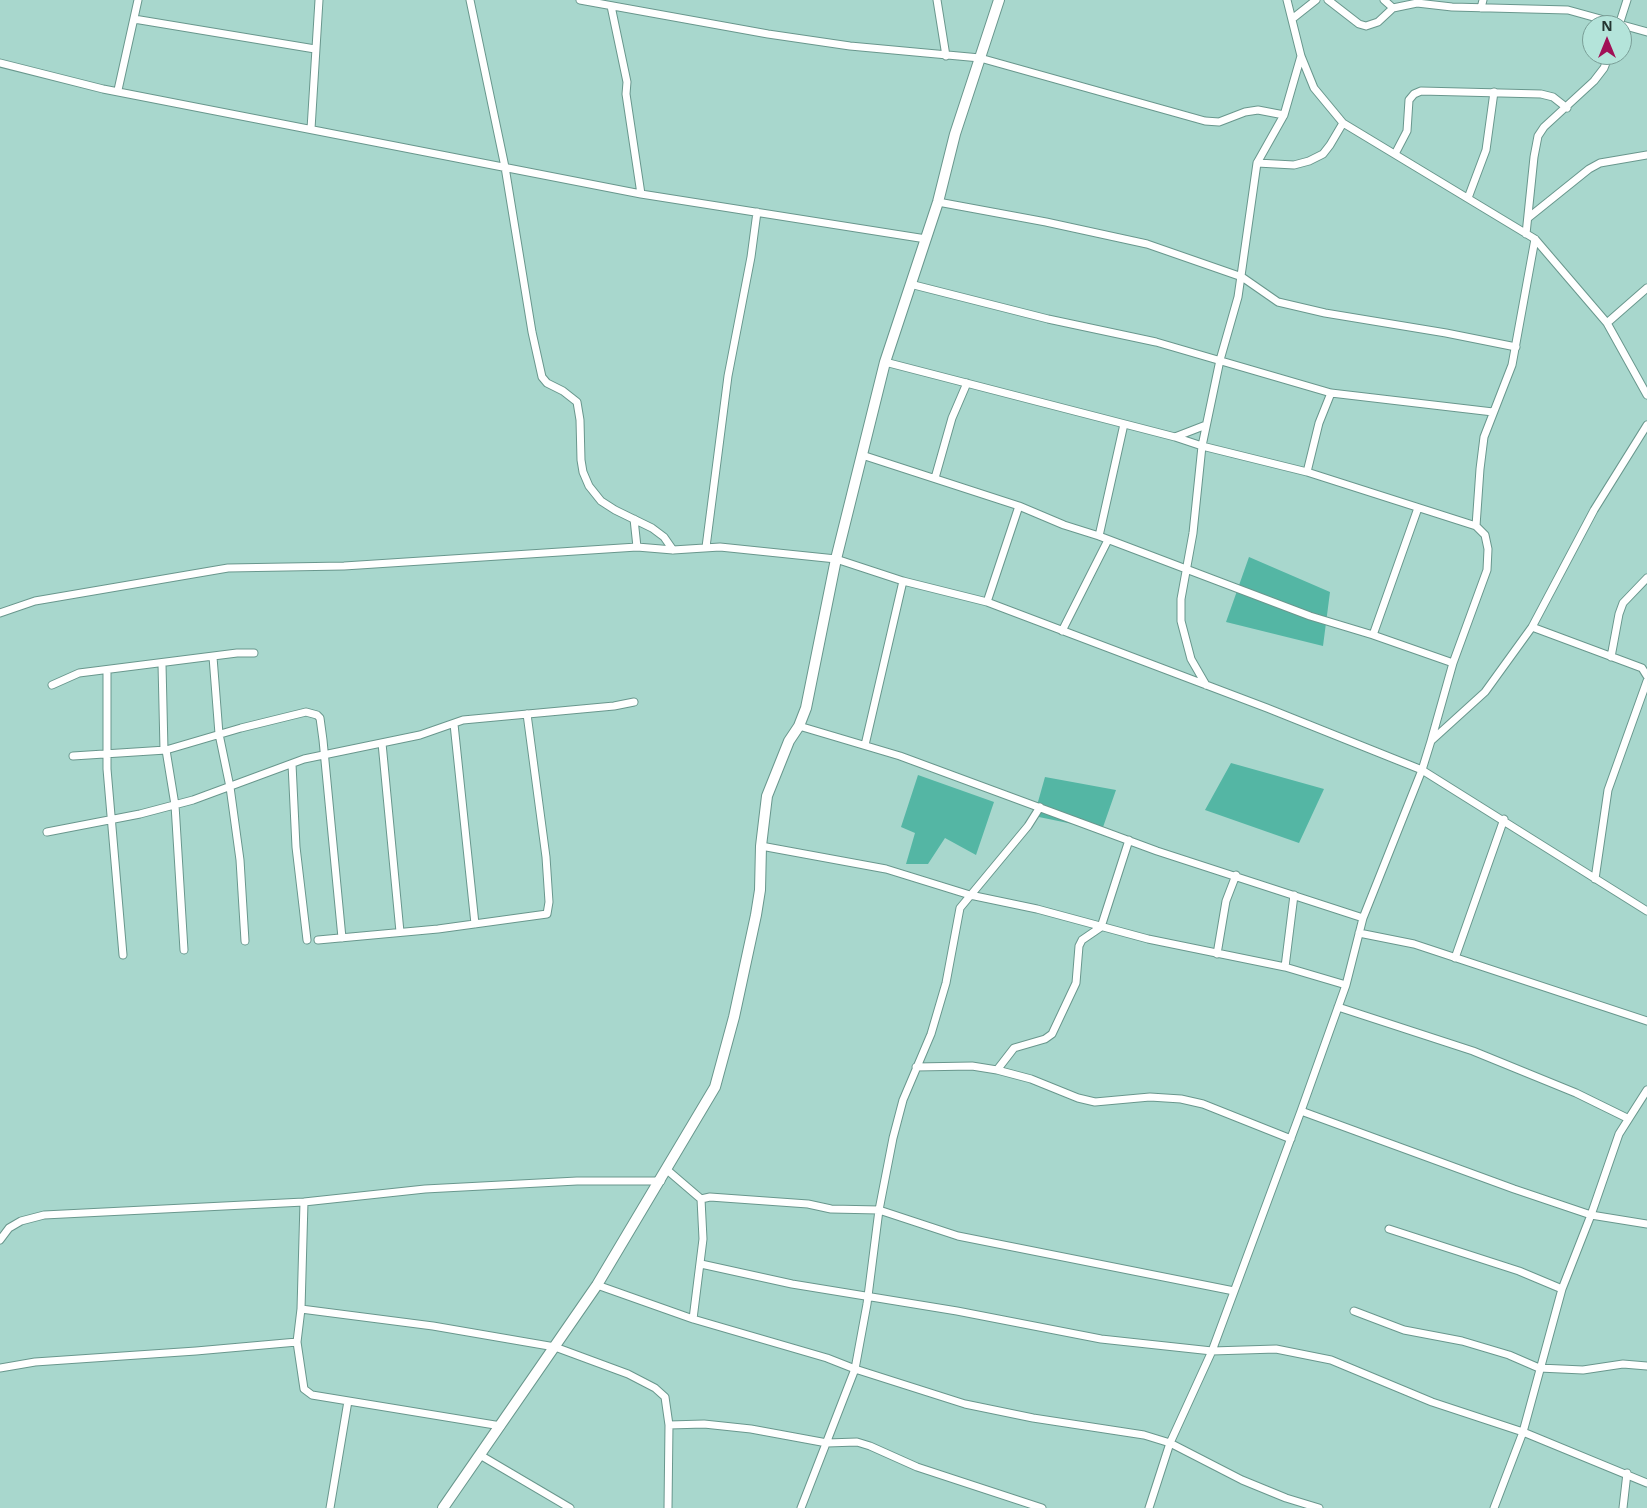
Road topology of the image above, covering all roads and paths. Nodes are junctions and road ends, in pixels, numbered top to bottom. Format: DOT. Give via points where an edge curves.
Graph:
graph roads {
  1 [pos="138,0"];
  2 [pos="318,0"];
  3 [pos="470,0"];
  4 [pos="580,0"];
  5 [pos="938,0"];
  6 [pos="999,0"];
  7 [pos="1287,0"];
  8 [pos="1316,0"];
  9 [pos="1328,0"];
  10 [pos="1384,0"];
  11 [pos="1483,0"];
  12 [pos="1626,0"];
  13 [pos="610,6"];
  14 [pos="1393,8"];
  15 [pos="1481,8"];
  16 [pos="1587,15"];
  17 [pos="1622,15"];
  18 [pos="134,19"];
  19 [pos="1292,19"];
  20 [pos="1632,28"];
  21 [pos="1647,32"];
  22 [pos="314,49"];
  23 [pos="946,56"];
  24 [pos="1301,56"];
  25 [pos="980,58"];
  26 [pos="0,63"];
  27 [pos="1605,65"];
  28 [pos="118,90"];
  29 [pos="1494,92"];
  30 [pos="1567,108"];
  31 [pos="1284,115"];
  32 [pos="1343,122"];
  33 [pos="310,130"];
  34 [pos="1395,154"];
  35 [pos="1647,155"];
  36 [pos="1257,164"];
  37 [pos="505,167"];
  38 [pos="641,194"];
  39 [pos="1468,198"];
  40 [pos="938,202"];
  41 [pos="757,212"];
  42 [pos="1528,218"];
  43 [pos="1526,234"];
  44 [pos="926,239"];
  45 [pos="1535,239"];
  46 [pos="1242,277"];
  47 [pos="910,284"];
  48 [pos="1647,288"];
  49 [pos="1607,323"];
  50 [pos="1516,347"];
  51 [pos="1220,360"];
  52 [pos="885,362"];
  53 [pos="967,383"];
  54 [pos="1331,392"];
  55 [pos="1647,395"];
  56 [pos="1493,412"];
  57 [pos="1124,424"];
  58 [pos="1206,425"];
  59 [pos="1647,426"];
  60 [pos="1175,437"];
  61 [pos="1202,446"];
  62 [pos="862,455"];
  63 [pos="1307,472"];
  64 [pos="935,478"];
  65 [pos="1019,506"];
  66 [pos="1418,508"];
  67 [pos="634,519"];
  68 [pos="1476,526"];
  69 [pos="1098,536"];
  70 [pos="1108,540"];
  71 [pos="637,547"];
  72 [pos="706,547"];
  73 [pos="673,550"];
  74 [pos="836,559"];
  75 [pos="1188,570"];
  76 [pos="1647,578"];
  77 [pos="903,581"];
  78 [pos="987,602"];
  79 [pos="0,613"];
  80 [pos="1532,627"];
  81 [pos="1062,631"];
  82 [pos="1373,635"];
  83 [pos="254,654"];
  84 [pos="213,657"];
  85 [pos="1611,657"];
  86 [pos="1453,663"];
  87 [pos="162,664"];
  88 [pos="107,670"];
  89 [pos="1647,676"];
  90 [pos="1647,681"];
  91 [pos="52,685"];
  92 [pos="1206,685"];
  93 [pos="634,702"];
  94 [pos="527,714"];
  95 [pos="454,724"];
  96 [pos="799,726"];
  97 [pos="218,734"];
  98 [pos="1431,741"];
  99 [pos="382,743"];
  100 [pos="865,744"];
  101 [pos="165,750"];
  102 [pos="106,753"];
  103 [pos="323,755"];
  104 [pos="73,756"];
  105 [pos="292,764"];
  106 [pos="1422,770"];
  107 [pos="230,787"];
  108 [pos="175,805"];
  109 [pos="1040,807"];
  110 [pos="110,820"];
  111 [pos="1504,820"];
  112 [pos="47,832"];
  113 [pos="1129,840"];
  114 [pos="761,846"];
  115 [pos="1236,875"];
  116 [pos="1595,880"];
  117 [pos="970,895"];
  118 [pos="1294,896"];
  119 [pos="1647,911"];
  120 [pos="1363,918"];
  121 [pos="475,924"];
  122 [pos="1101,927"];
  123 [pos="400,932"];
  124 [pos="1359,933"];
  125 [pos="342,938"];
  126 [pos="307,940"];
  127 [pos="318,940"];
  128 [pos="245,941"];
  129 [pos="184,950"];
  130 [pos="1217,954"];
  131 [pos="123,956"];
  132 [pos="1455,958"];
  133 [pos="1285,967"];
  134 [pos="1346,985"];
  135 [pos="1338,1007"];
  136 [pos="1647,1021"];
  137 [pos="916,1067"];
  138 [pos="997,1070"];
  139 [pos="1647,1090"];
  140 [pos="1302,1111"];
  141 [pos="1627,1118"];
  142 [pos="1291,1140"];
  143 [pos="666,1169"];
  144 [pos="661,1181"];
  145 [pos="701,1199"];
  146 [pos="304,1202"];
  147 [pos="879,1210"];
  148 [pos="1591,1215"];
  149 [pos="1647,1224"];
  150 [pos="1389,1229"];
  151 [pos="0,1240"];
  152 [pos="701,1264"];
  153 [pos="598,1285"];
  154 [pos="1562,1289"];
  155 [pos="1234,1291"];
  156 [pos="867,1298"];
  157 [pos="301,1309"];
  158 [pos="1354,1311"];
  159 [pos="693,1319"];
  160 [pos="297,1342"];
  161 [pos="555,1347"];
  162 [pos="1212,1352"];
  163 [pos="1647,1366"];
  164 [pos="0,1368"];
  165 [pos="1539,1368"];
  166 [pos="855,1370"];
  167 [pos="348,1401"];
  168 [pos="669,1425"];
  169 [pos="501,1426"];
  170 [pos="1523,1432"];
  171 [pos="1170,1443"];
  172 [pos="827,1444"];
  173 [pos="480,1455"];
  174 [pos="1627,1473"];
  175 [pos="1647,1483"];
  176 [pos="330,1508"];
  177 [pos="443,1508"];
  178 [pos="570,1508"];
  179 [pos="668,1508"];
  180 [pos="801,1508"];
  181 [pos="1042,1508"];
  182 [pos="1149,1508"];
  183 [pos="1320,1508"];
  184 [pos="1494,1508"];
  185 [pos="1624,1508"];
  1 -- 18 [label="street"];
  2 -- 22 [label="street"];
  3 -- 37 [label="street"];
  4 -- 13 [label="street"];
  5 -- 23 [label="street"];
  6 -- 25 [label="street"];
  7 -- 19 [label="street"];
  8 -- 19 [label="street"];
  9 -- 14 [label="street" via="1366,26 1378,22"];
  10 -- 14 [label="street"];
  11 -- 15 [label="street"];
  12 -- 17 [label="street"];
  13 -- 23 [label="street" via="768,34"];
  13 -- 38 [label="street" via="627,82"];
  14 -- 15 [label="street" via="1417,3"];
  15 -- 16 [label="street" via="1568,10"];
  18 -- 22 [label="street"];
  18 -- 28 [label="street"];
  19 -- 24 [label="street"];
  20 -- 21 [label="street"];
  22 -- 33 [label="street"];
  23 -- 25 [label="street"];
  24 -- 31 [label="street"];
  24 -- 32 [label="street" via="1314,88"];
  25 -- 31 [label="street" via="1205,121 1219,122 1258,110"];
  25 -- 40 [label="street"];
  26 -- 28 [label="street"];
  27 -- 30 [label="street"];
  28 -- 33 [label="street"];
  29 -- 30 [label="street" via="1548,94"];
  29 -- 34 [label="street" via="1421,91 1414,94 1407,108 1405,138"];
  29 -- 39 [label="street" via="1486,150"];
  30 -- 42 [label="street" via="1538,136"];
  31 -- 36 [label="street"];
  32 -- 34 [label="street"];
  32 -- 36 [label="street" via="1323,154 1309,161 1294,165"];
  33 -- 37 [label="street"];
  34 -- 39 [label="street"];
  35 -- 42 [label="street" via="1600,163"];
  36 -- 46 [label="street"];
  37 -- 38 [label="street"];
  37 -- 67 [label="street" via="542,377 576,402 580,420 580,460 590,486 601,501"];
  38 -- 41 [label="street"];
  39 -- 43 [label="street"];
  40 -- 44 [label="street"];
  40 -- 46 [label="street" via="1147,244"];
  41 -- 44 [label="street"];
  41 -- 72 [label="street" via="728,376"];
  42 -- 43 [label="street"];
  43 -- 45 [label="street"];
  44 -- 47 [label="street"];
  45 -- 49 [label="street"];
  45 -- 50 [label="street"];
  46 -- 50 [label="street" via="1278,302"];
  46 -- 51 [label="street"];
  47 -- 51 [label="street"];
  47 -- 52 [label="street"];
  48 -- 49 [label="street"];
  49 -- 55 [label="street"];
  50 -- 56 [label="street" via="1506,384"];
  51 -- 54 [label="street"];
  51 -- 58 [label="street"];
  52 -- 53 [label="street"];
  52 -- 62 [label="street"];
  53 -- 57 [label="street"];
  53 -- 64 [label="street" via="952,418"];
  54 -- 56 [label="street"];
  54 -- 63 [label="street" via="1319,423"];
  56 -- 68 [label="street" via="1483,445"];
  57 -- 60 [label="street"];
  57 -- 69 [label="street"];
  58 -- 60 [label="street"];
  58 -- 61 [label="street"];
  59 -- 80 [label="street" via="1594,510"];
  60 -- 61 [label="street"];
  61 -- 63 [label="street"];
  61 -- 75 [label="street"];
  62 -- 64 [label="street"];
  62 -- 74 [label="street"];
  63 -- 66 [label="street"];
  64 -- 65 [label="street"];
  65 -- 69 [label="street"];
  65 -- 78 [label="street"];
  66 -- 68 [label="street"];
  66 -- 82 [label="street"];
  67 -- 71 [label="street"];
  67 -- 73 [label="street" via="658,532"];
  68 -- 86 [label="street" via="1485,535 1487,570"];
  69 -- 70 [label="street"];
  70 -- 75 [label="street"];
  70 -- 81 [label="street"];
  71 -- 73 [label="street"];
  71 -- 79 [label="street" via="344,566 228,568 35,601"];
  72 -- 73 [label="street"];
  72 -- 74 [label="street"];
  74 -- 77 [label="street"];
  74 -- 96 [label="street" via="814,675"];
  75 -- 82 [label="street" via="1310,616"];
  75 -- 92 [label="street" via="1180,599 1181,621 1191,659"];
  76 -- 85 [label="street" via="1623,603"];
  77 -- 78 [label="street"];
  77 -- 100 [label="street"];
  78 -- 81 [label="street"];
  80 -- 85 [label="street"];
  80 -- 98 [label="street" via="1485,692"];
  81 -- 92 [label="street"];
  82 -- 86 [label="street"];
  83 -- 84 [label="street"];
  84 -- 87 [label="street"];
  84 -- 97 [label="street"];
  85 -- 89 [label="street" via="1642,668"];
  86 -- 98 [label="street"];
  87 -- 88 [label="street"];
  87 -- 101 [label="street"];
  88 -- 91 [label="street" via="79,673"];
  88 -- 102 [label="street"];
  90 -- 116 [label="street" via="1608,790"];
  92 -- 106 [label="street"];
  93 -- 94 [label="street"];
  94 -- 95 [label="street" via="463,720"];
  94 -- 121 [label="street" via="546,857 549,911 544,916"];
  95 -- 99 [label="street"];
  95 -- 121 [label="street"];
  96 -- 100 [label="street"];
  96 -- 114 [label="street" via="789,741 767,796"];
  97 -- 101 [label="street"];
  97 -- 103 [label="street" via="313,712 320,718"];
  97 -- 107 [label="street"];
  98 -- 106 [label="street"];
  99 -- 103 [label="street"];
  99 -- 123 [label="street"];
  100 -- 109 [label="street"];
  101 -- 102 [label="street"];
  101 -- 108 [label="street"];
  102 -- 104 [label="street"];
  102 -- 110 [label="street"];
  103 -- 105 [label="street"];
  103 -- 125 [label="street"];
  105 -- 107 [label="street"];
  105 -- 126 [label="street" via="296,847"];
  106 -- 111 [label="street"];
  106 -- 120 [label="street"];
  107 -- 108 [label="street"];
  107 -- 128 [label="street" via="242,880"];
  108 -- 110 [label="street"];
  108 -- 129 [label="street"];
  109 -- 113 [label="street"];
  109 -- 117 [label="street"];
  110 -- 112 [label="street"];
  110 -- 131 [label="street"];
  111 -- 116 [label="street"];
  111 -- 132 [label="street"];
  113 -- 115 [label="street"];
  113 -- 122 [label="street"];
  114 -- 117 [label="street" via="886,869"];
  114 -- 143 [label="street" via="760,890 749,950 715,1087"];
  115 -- 118 [label="street"];
  115 -- 130 [label="street" via="1226,901"];
  116 -- 119 [label="street"];
  117 -- 122 [label="street"];
  117 -- 137 [label="street" via="960,908 946,983 931,1034"];
  118 -- 120 [label="street"];
  118 -- 133 [label="street"];
  120 -- 124 [label="street"];
  121 -- 123 [label="street"];
  122 -- 130 [label="street"];
  122 -- 138 [label="street" via="1082,940 1079,946 1076,983 1052,1034 1014,1048"];
  123 -- 125 [label="street"];
  124 -- 132 [label="street" via="1414,944"];
  124 -- 134 [label="street"];
  125 -- 127 [label="street"];
  130 -- 133 [label="street"];
  132 -- 136 [label="street"];
  133 -- 134 [label="street"];
  134 -- 135 [label="street"];
  135 -- 140 [label="street"];
  135 -- 141 [label="street" via="1473,1051 1576,1093"];
  137 -- 138 [label="street" via="972,1066"];
  137 -- 147 [label="street" via="893,1138"];
  138 -- 142 [label="street" via="1095,1102 1150,1097 1203,1104"];
  139 -- 141 [label="street"];
  140 -- 142 [label="street"];
  140 -- 148 [label="street" via="1514,1190"];
  141 -- 148 [label="street"];
  142 -- 155 [label="street"];
  143 -- 144 [label="street"];
  143 -- 145 [label="street"];
  144 -- 146 [label="street" via="578,1181 444,1188"];
  144 -- 153 [label="street"];
  145 -- 147 [label="street" via="710,1197 808,1204 831,1209"];
  145 -- 152 [label="street"];
  146 -- 151 [label="street" via="44,1215 21,1221 9,1228"];
  146 -- 157 [label="street"];
  147 -- 155 [label="street" via="958,1236"];
  147 -- 156 [label="street"];
  148 -- 149 [label="street"];
  148 -- 154 [label="street"];
  150 -- 154 [label="street" via="1519,1271"];
  152 -- 156 [label="street"];
  152 -- 159 [label="street"];
  153 -- 159 [label="street"];
  153 -- 161 [label="street"];
  154 -- 165 [label="street"];
  155 -- 162 [label="street"];
  156 -- 162 [label="street" via="957,1311 1102,1339"];
  156 -- 166 [label="street"];
  157 -- 160 [label="street"];
  157 -- 161 [label="street" via="433,1326"];
  158 -- 165 [label="street" via="1404,1330 1462,1341 1509,1355"];
  159 -- 166 [label="street" via="826,1358"];
  160 -- 164 [label="street" via="35,1362"];
  160 -- 167 [label="street" via="304,1389 312,1395"];
  161 -- 168 [label="street" via="628,1374 655,1388 665,1397"];
  161 -- 169 [label="street"];
  162 -- 170 [label="street" via="1276,1350 1331,1360 1432,1402"];
  162 -- 171 [label="street"];
  163 -- 165 [label="street" via="1623,1364 1583,1370"];
  165 -- 170 [label="street"];
  166 -- 171 [label="street" via="965,1404 1055,1422 1129,1431"];
  166 -- 172 [label="street"];
  167 -- 169 [label="street"];
  167 -- 176 [label="street"];
  168 -- 172 [label="street" via="704,1424 751,1429"];
  168 -- 179 [label="street"];
  169 -- 173 [label="street"];
  170 -- 174 [label="street"];
  170 -- 184 [label="street"];
  171 -- 182 [label="street"];
  171 -- 183 [label="street" via="1242,1480"];
  172 -- 180 [label="street"];
  172 -- 181 [label="street" via="857,1442 917,1467"];
  173 -- 177 [label="street"];
  173 -- 178 [label="street"];
  174 -- 175 [label="street"];
  174 -- 185 [label="street"];
}
